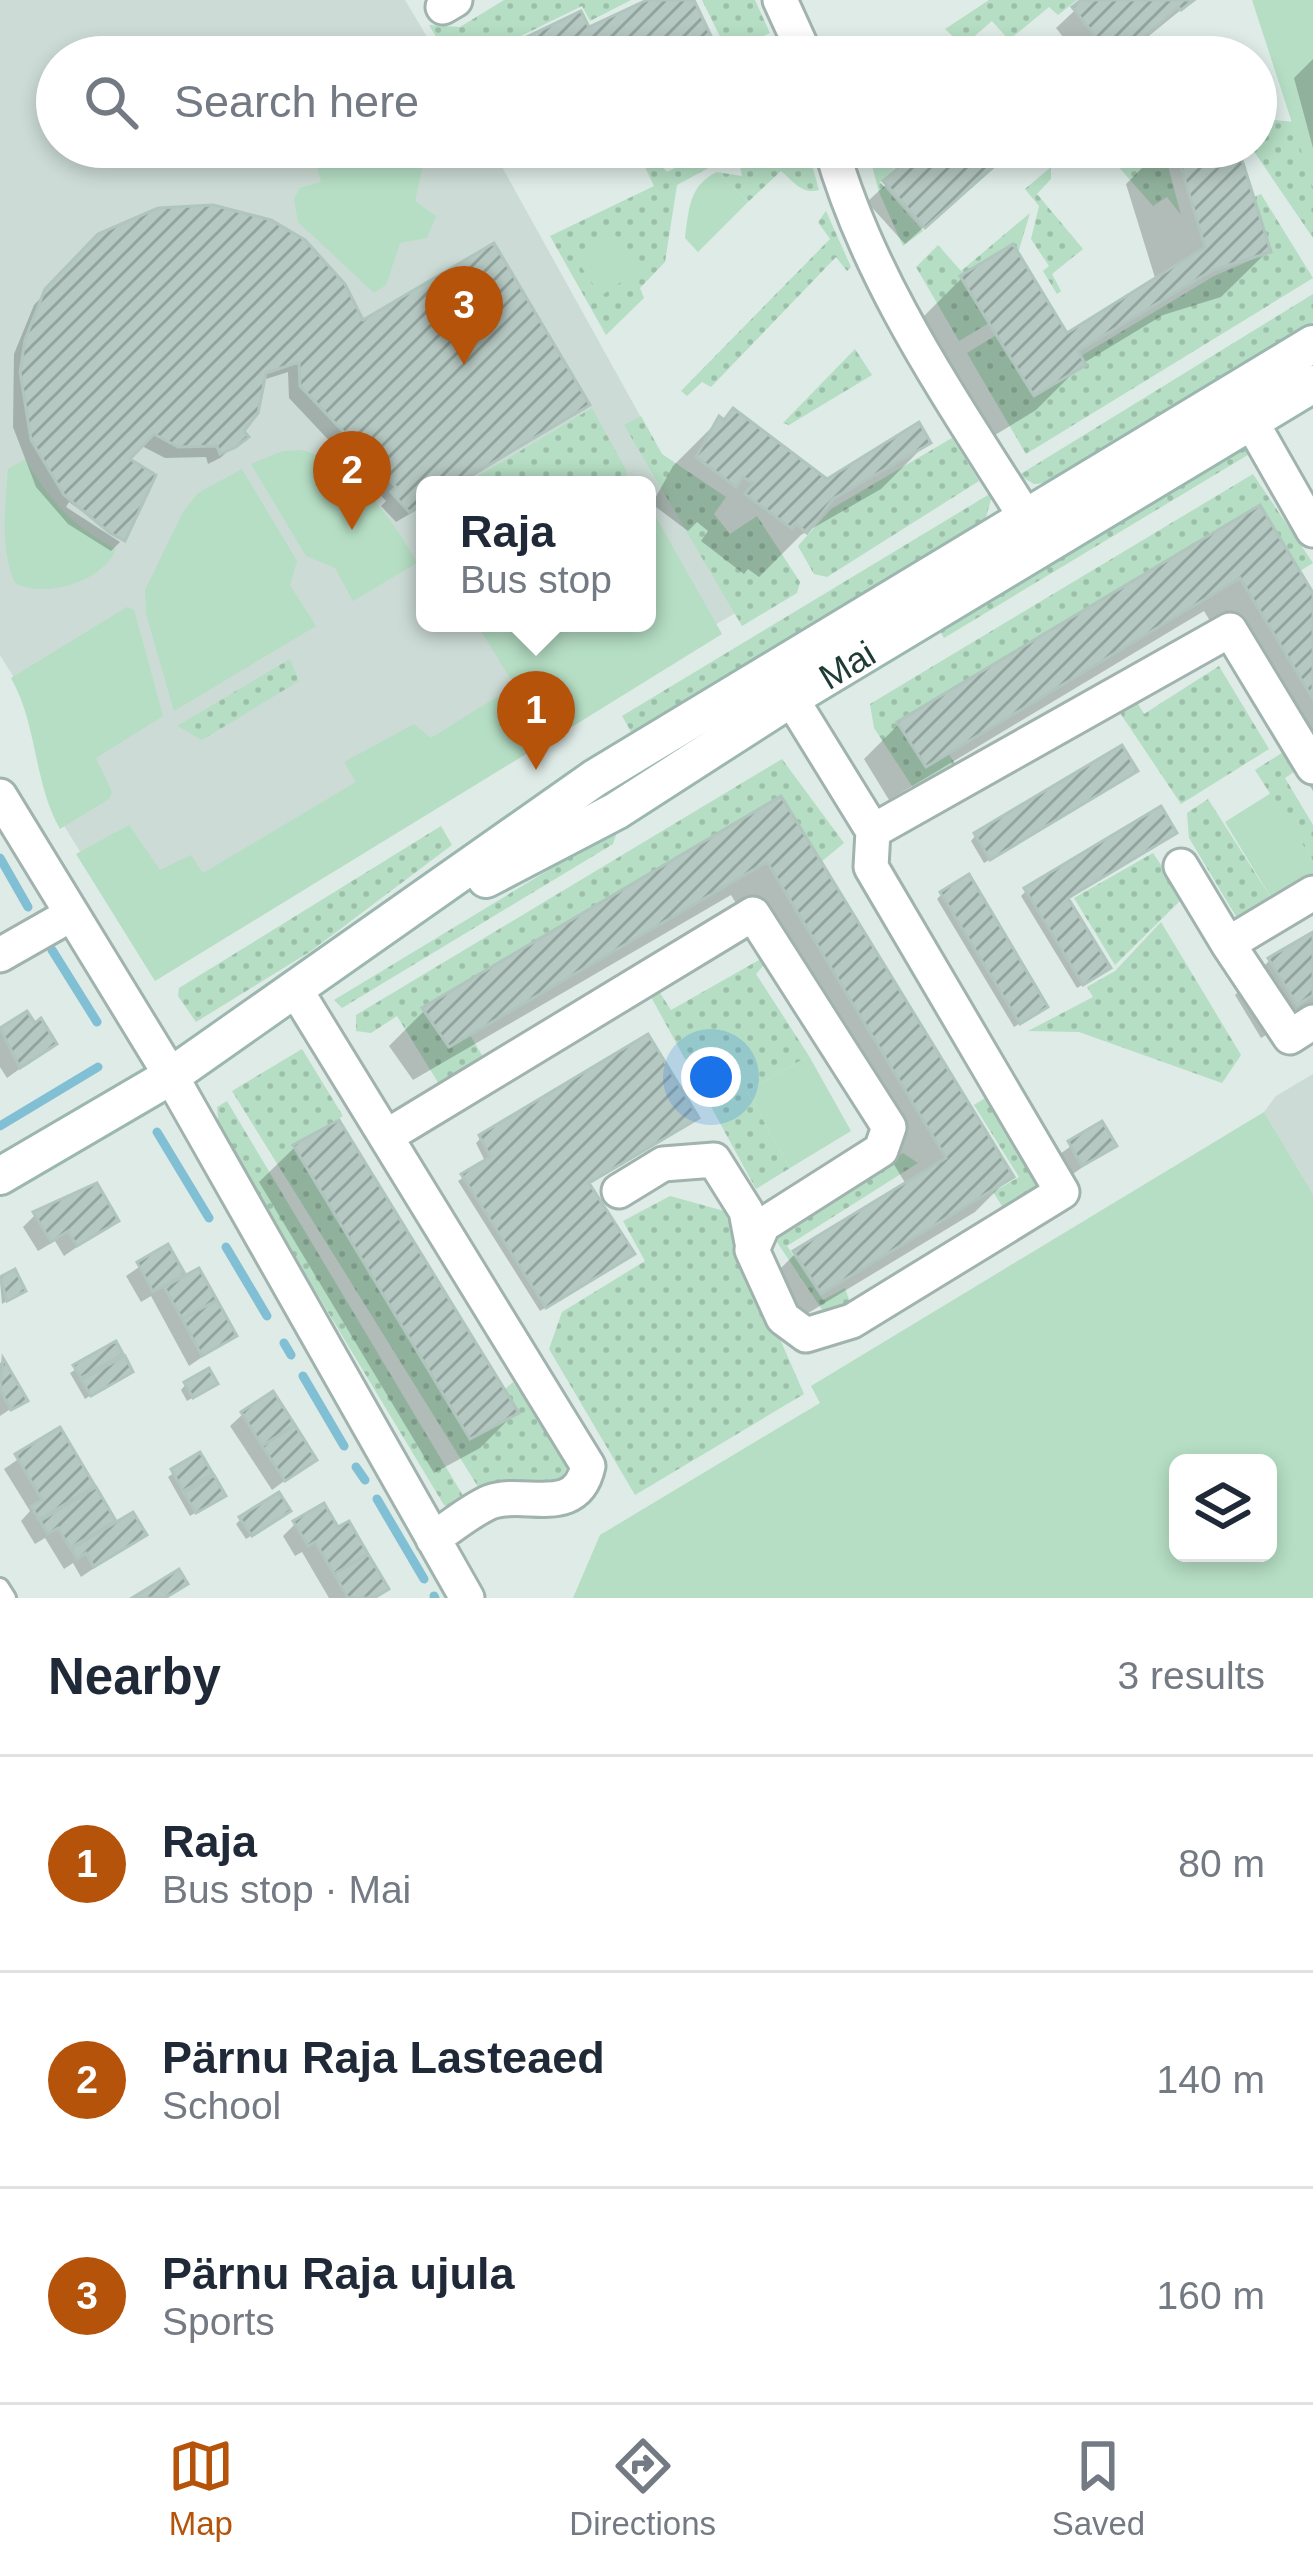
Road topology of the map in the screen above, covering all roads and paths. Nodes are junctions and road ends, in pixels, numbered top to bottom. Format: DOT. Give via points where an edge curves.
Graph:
graph roads {
  1 [pos="780,0"];
  2 [pos="796,36"];
  3 [pos="838,168"];
  4 [pos="1313,344"];
  5 [pos="1313,384"];
  6 [pos="1242,407"];
  7 [pos="1026,518"];
  8 [pos="1313,530"];
  9 [pos="782,686"];
  10 [pos="1313,767"];
  11 [pos="0,796"];
  12 [pos="873,831"];
  13 [pos="1181,866"];
  14 [pos="1313,892"];
  15 [pos="72,914"];
  16 [pos="1228,944"];
  17 [pos="0,955"];
  18 [pos="297,992"];
  19 [pos="1313,1022"];
  20 [pos="172,1076"];
  21 [pos="387,1136"];
  22 [pos="0,1176"];
  23 [pos="619,1191"];
  24 [pos="753,1248"];
  25 [pos="433,1539"];
  26 [pos="0,1587"];
  27 [pos="7,1598"];
  28 [pos="466,1598"];
  1 -- 2 [label="street"];
  3 -- 7 [label="street" via="878,272"];
  4 -- 6 [label="street, Mai"];
  5 -- 6 [label="street, Mai"];
  6 -- 7 [label="street, Mai"];
  6 -- 8 [label="street"];
  6 -- 9 [label="street, Mai"];
  7 -- 9 [label="street, Mai"];
  9 -- 12 [label="street"];
  9 -- 18 [label="street, Mai" via="595,778"];
  10 -- 12 [label="street" via="1230,630"];
  11 -- 15 [label="street"];
  12 -- 24 [label="street" via="871,867 1062,1192 852,1322 806,1335 783,1318"];
  13 -- 16 [label="street"];
  14 -- 16 [label="street"];
  15 -- 17 [label="street"];
  15 -- 20 [label="street"];
  16 -- 19 [label="street" via="1290,1037"];
  18 -- 20 [label="street, Mai"];
  18 -- 21 [label="street"];
  20 -- 22 [label="street, Mai"];
  20 -- 25 [label="street"];
  21 -- 24 [label="street" via="753,914 889,1126 881,1150 763,1225"];
  21 -- 25 [label="street" via="588,1466 566,1497 493,1501"];
  23 -- 24 [label="street" via="663,1164 714,1160 746,1211"];
  25 -- 28 [label="street"];
  26 -- 27 [label="lane"];
}
